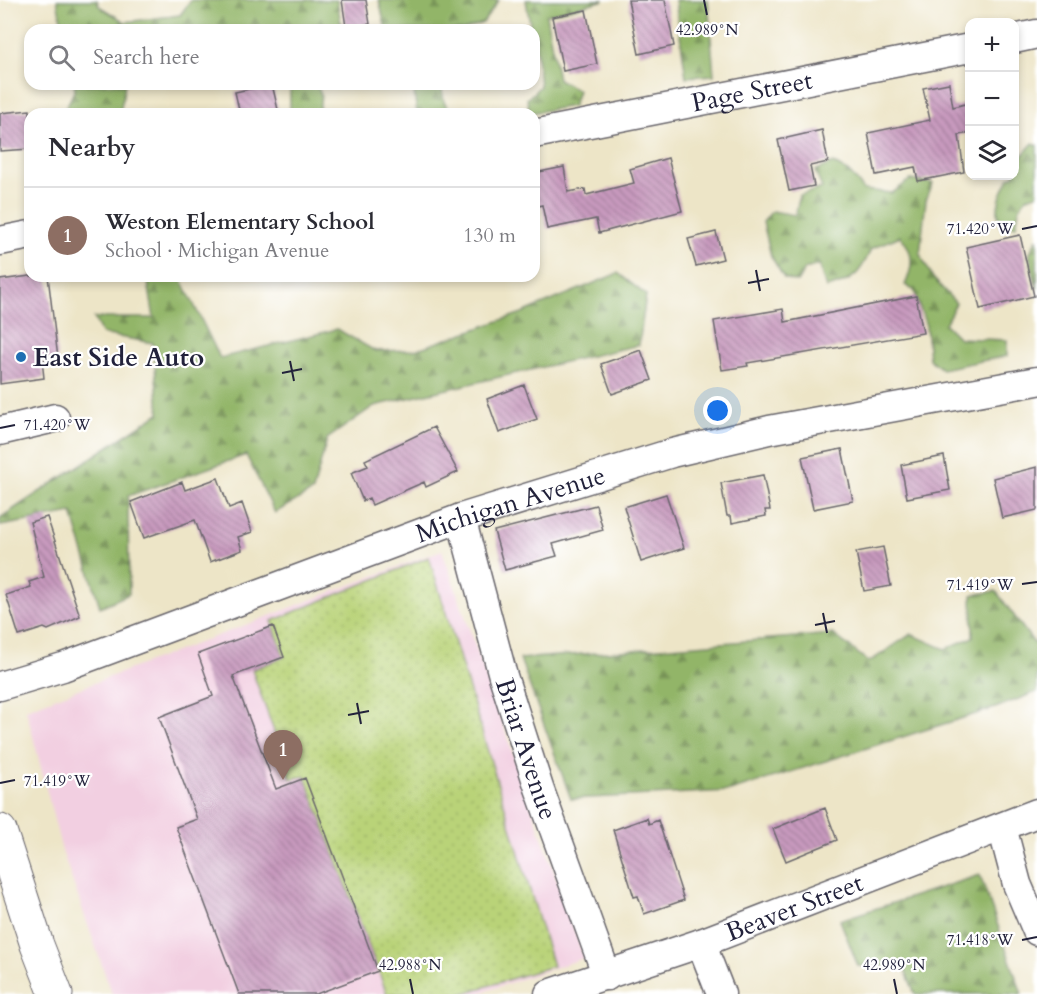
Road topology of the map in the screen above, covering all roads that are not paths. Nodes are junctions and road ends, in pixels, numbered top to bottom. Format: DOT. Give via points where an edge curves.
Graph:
graph roads {
  1 [pos="1037,34"];
  2 [pos="1019,38"];
  3 [pos="965,49"];
  4 [pos="540,133"];
  5 [pos="24,236"];
  6 [pos="0,241"];
  7 [pos="1037,381"];
  8 [pos="56,418"];
  9 [pos="0,431"];
  10 [pos="461,518"];
  11 [pos="0,686"];
  12 [pos="1037,813"];
  13 [pos="1002,827"];
  14 [pos="0,831"];
  15 [pos="1037,931"];
  16 [pos="701,943"];
  17 [pos="607,976"];
  18 [pos="56,994"];
  19 [pos="549,994"];
  20 [pos="721,994"];
  1 -- 2 [label="street"];
  3 -- 4 [label="street, Page Street"];
  5 -- 6 [label="street"];
  7 -- 10 [label="street, Michigan Avenue" via="769,430 672,453"];
  8 -- 9 [label="street"];
  10 -- 11 [label="street, Michigan Avenue" via="63,667"];
  10 -- 17 [label="street, Briar Avenue" via="503,676 535,777"];
  12 -- 13 [label="street, Beaver Street"];
  13 -- 15 [label="street" via="1017,884"];
  13 -- 16 [label="street, Beaver Street"];
  14 -- 18 [label="main road"];
  16 -- 17 [label="street, Beaver Street"];
  16 -- 20 [label="street"];
  17 -- 19 [label="street, Beaver Street"];
}
